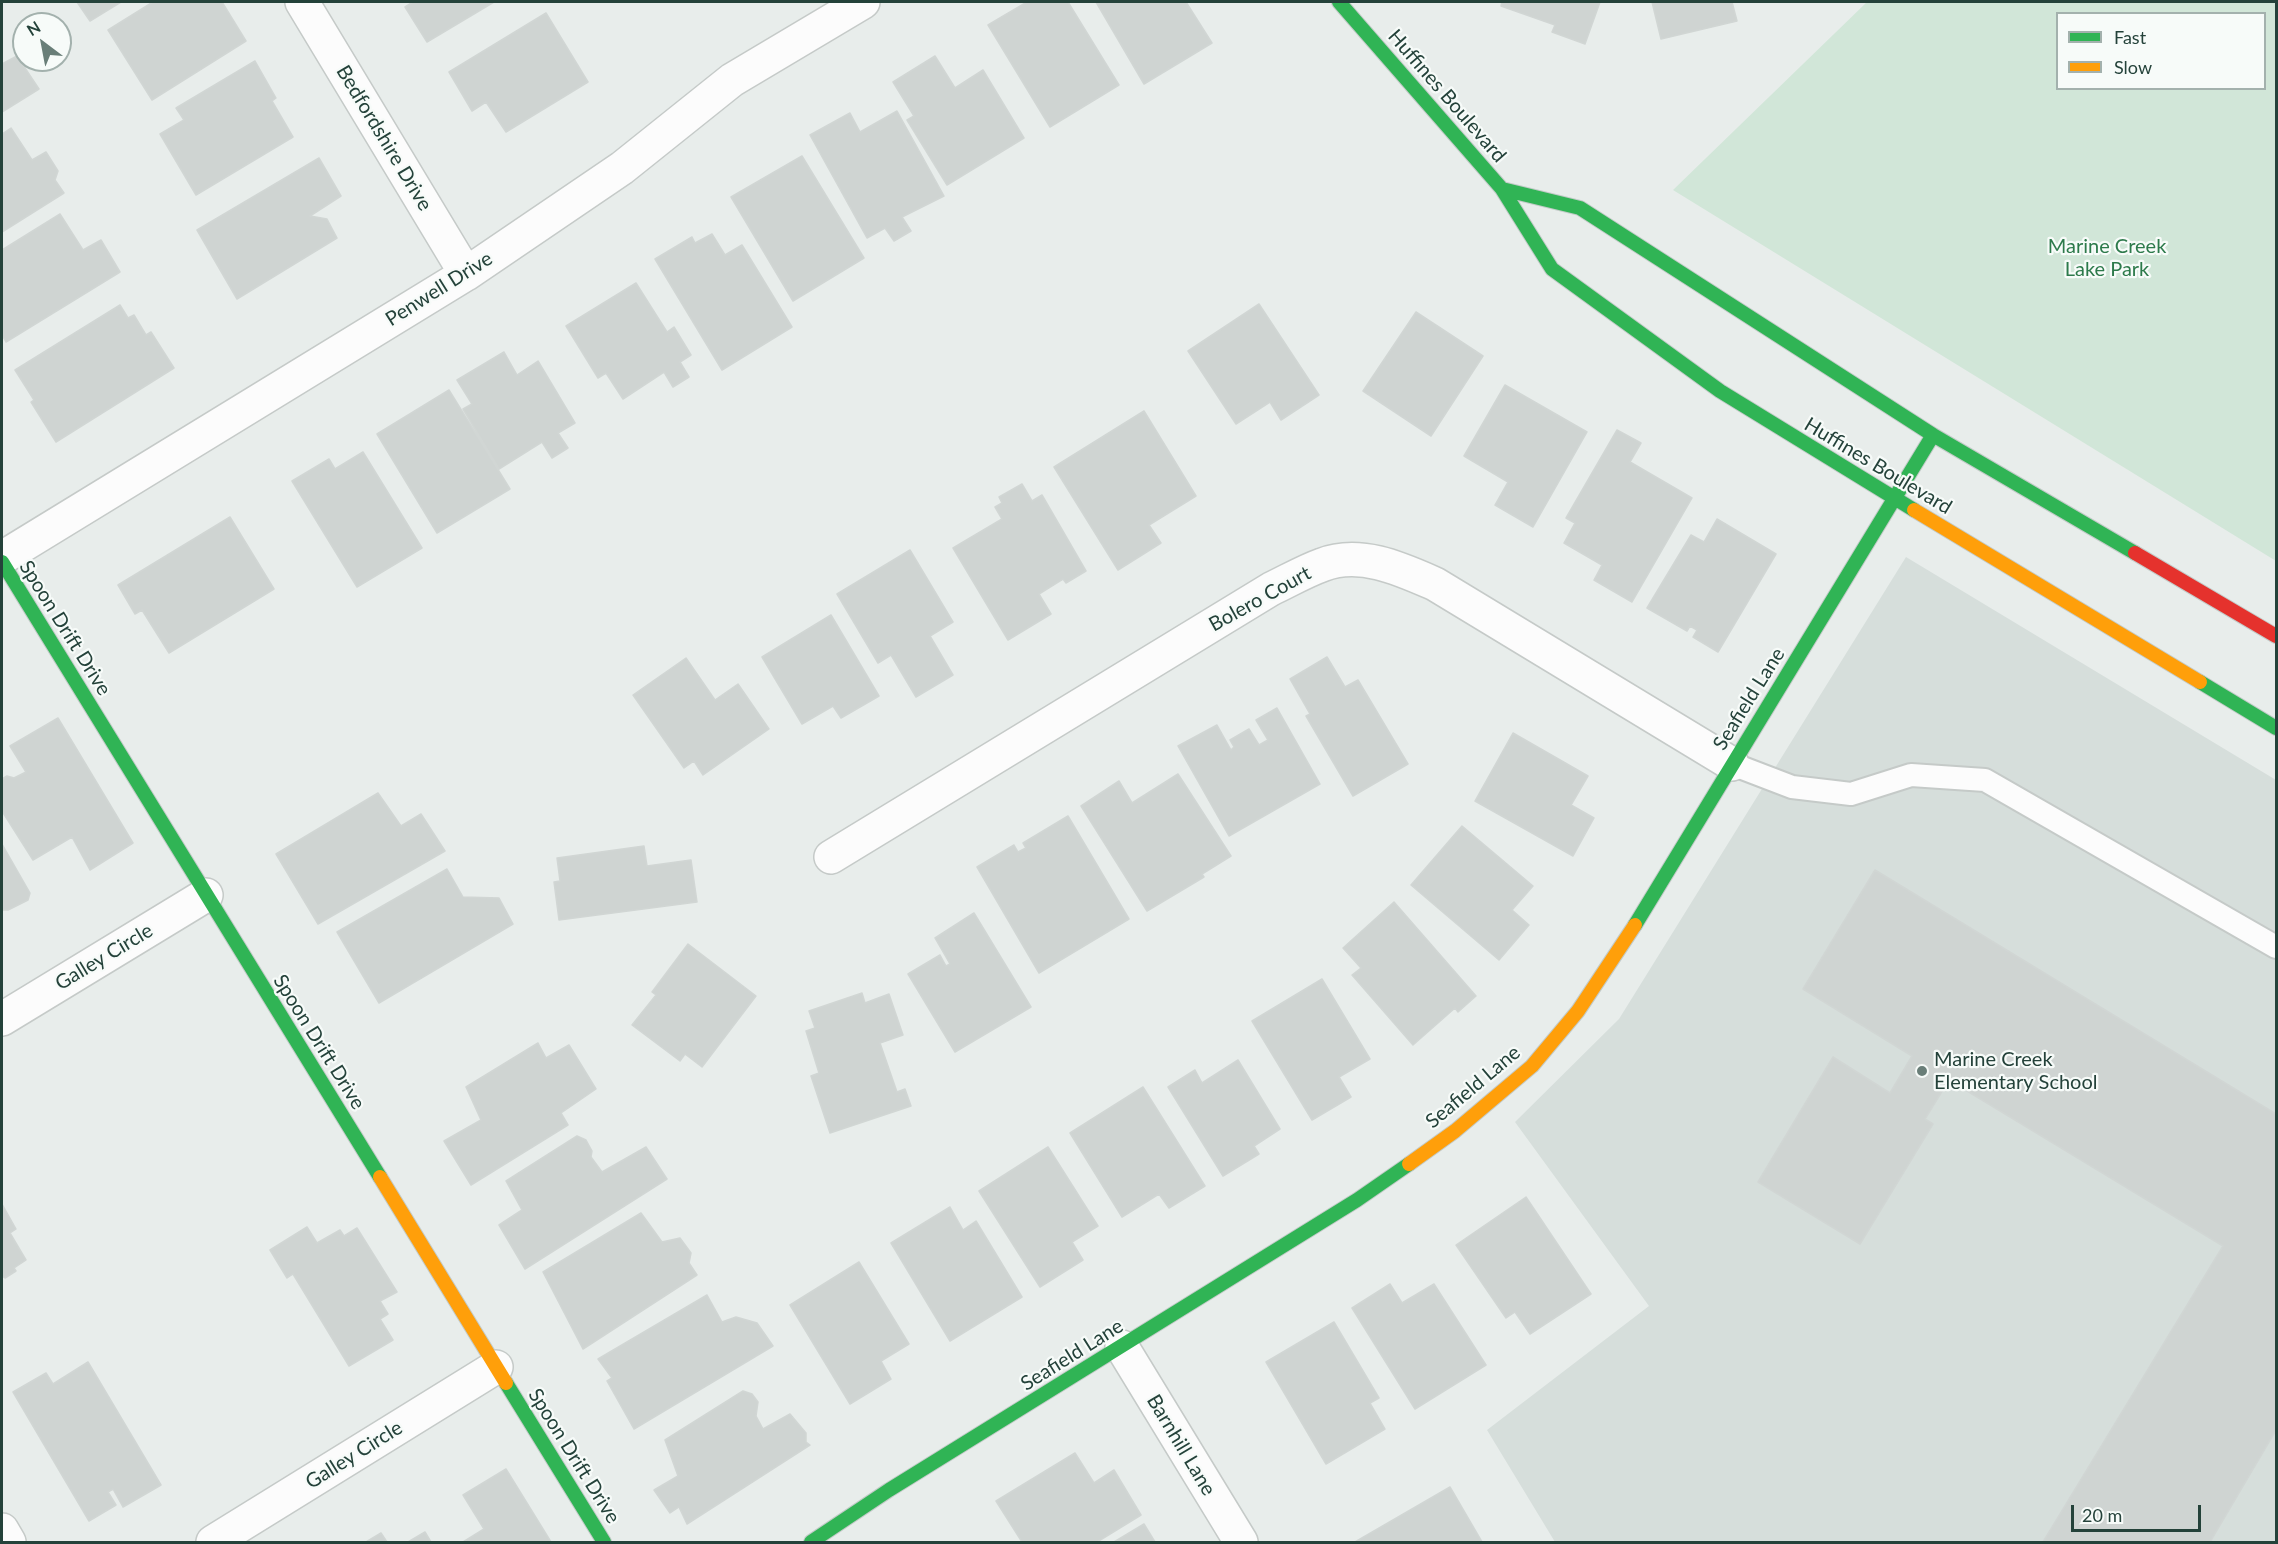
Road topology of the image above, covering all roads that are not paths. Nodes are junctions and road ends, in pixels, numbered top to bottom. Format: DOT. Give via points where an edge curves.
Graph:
graph roads {
  1 [pos="303,2"];
  2 [pos="863,2"];
  3 [pos="1339,2"];
  4 [pos="1502,189"];
  5 [pos="466,274"];
  6 [pos="1933,435"];
  7 [pos="1895,499"];
  8 [pos="2,560"];
  9 [pos="2277,636"];
  10 [pos="2277,728"];
  11 [pos="1732,764"];
  12 [pos="831,857"];
  13 [pos="206,895"];
  14 [pos="2277,947"];
  15 [pos="2,1019"];
  16 [pos="1122,1347"];
  17 [pos="496,1367"];
  18 [pos="2,1530"];
  19 [pos="9,1542"];
  20 [pos="213,1542"];
  21 [pos="604,1542"];
  22 [pos="811,1542"];
  23 [pos="1241,1542"];
  1 -- 5 [label="street, Bedfordshire Drive"];
  2 -- 5 [label="street, Penwell Drive" via="732,81 622,168"];
  3 -- 4 [label="street, Huffines Boulevard"];
  4 -- 6 [label="street, Huffines Boulevard" via="1580,208"];
  4 -- 7 [label="street, Huffines Boulevard" via="1552,269 1720,391"];
  5 -- 8 [label="street, Penwell Drive"];
  6 -- 7 [label="street, Seafield Lane"];
  6 -- 9 [label="street, Huffines Boulevard"];
  7 -- 10 [label="street, Huffines Boulevard"];
  7 -- 11 [label="street, Seafield Lane"];
  8 -- 13 [label="street, Spoon Drift Drive"];
  11 -- 12 [label="street, Bolero Court" via="1435,584 1402,570 1358,559 1324,564 1271,589"];
  11 -- 14 [label="lane" via="1792,787 1851,794 1911,775 1985,780"];
  11 -- 16 [label="street, Seafield Lane" via="1617,955 1578,1011 1532,1066 1455,1131 1357,1200"];
  13 -- 15 [label="street, Galley Circle"];
  13 -- 17 [label="street, Spoon Drift Drive"];
  16 -- 22 [label="street, Seafield Lane"];
  16 -- 23 [label="street, Barnhill Lane"];
  17 -- 20 [label="street, Galley Circle"];
  17 -- 21 [label="street, Spoon Drift Drive"];
  18 -- 19 [label="street"];
}
